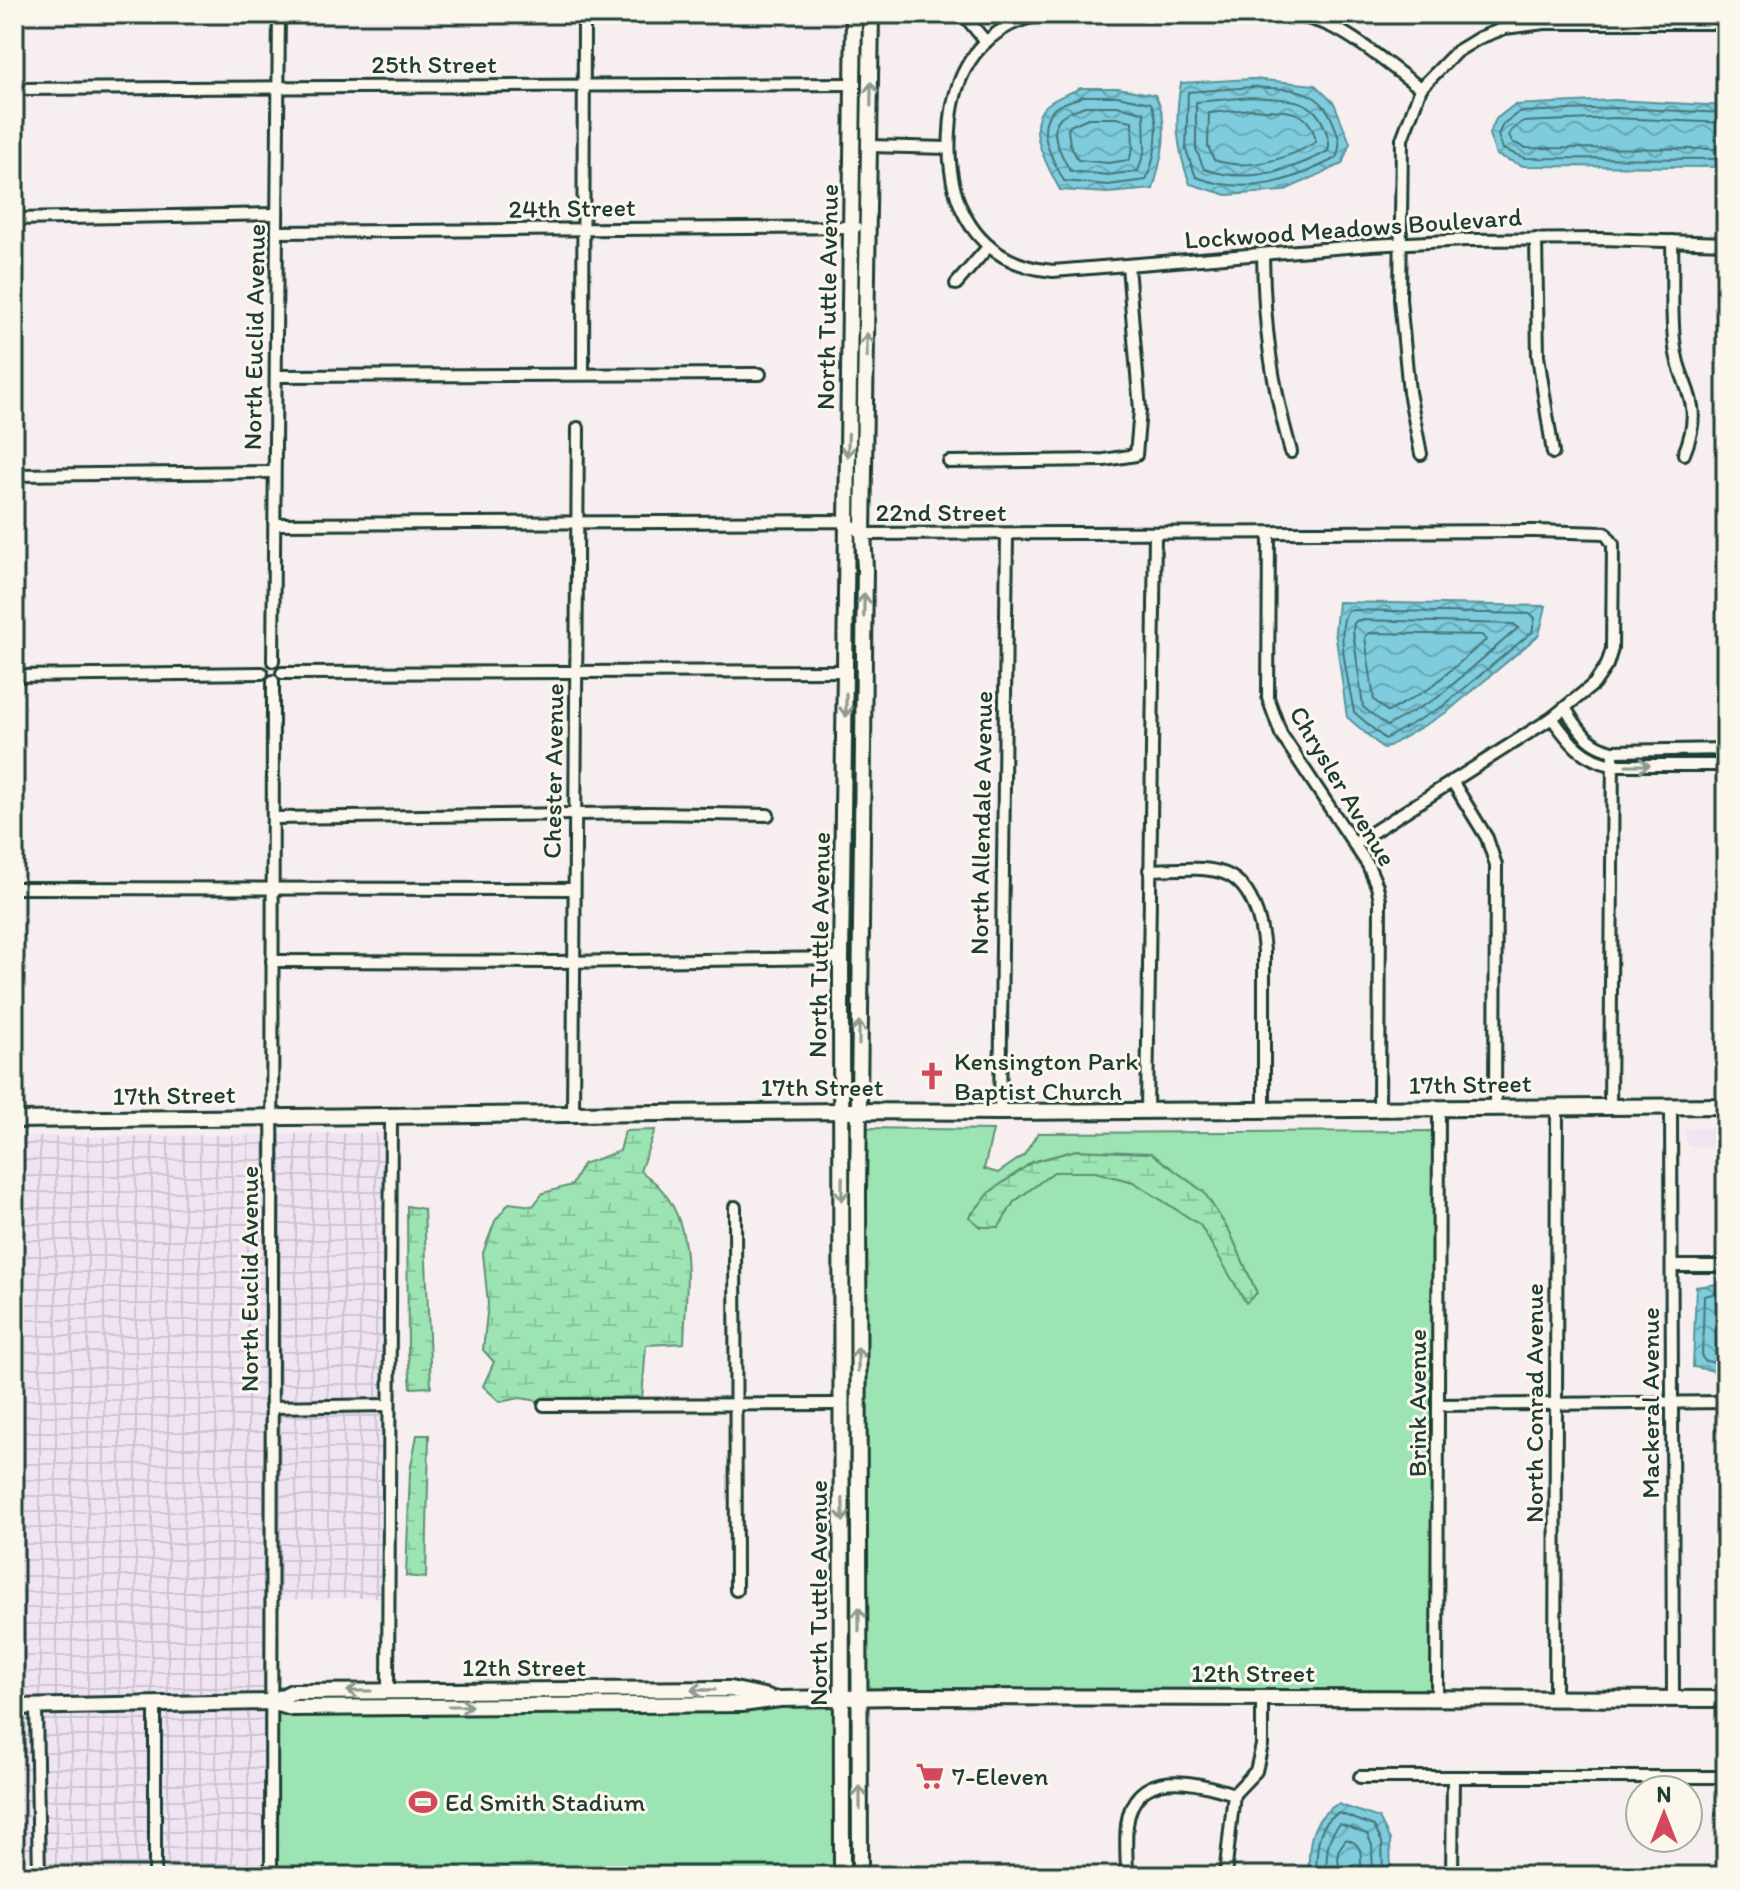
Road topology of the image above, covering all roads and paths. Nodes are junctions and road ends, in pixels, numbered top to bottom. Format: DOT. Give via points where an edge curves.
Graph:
graph roads {
  1 [pos="279,14"];
  2 [pos="584,14"];
  3 [pos="854,14"];
  4 [pos="871,14"];
  5 [pos="963,14"];
  6 [pos="1149,14"];
  7 [pos="1278,14"];
  8 [pos="1726,23"];
  9 [pos="986,42"];
  10 [pos="854,84"];
  11 [pos="584,86"];
  12 [pos="279,87"];
  13 [pos="1421,88"];
  14 [pos="14,89"];
  15 [pos="869,146"];
  16 [pos="949,148"];
  17 [pos="277,214"];
  18 [pos="14,219"];
  19 [pos="851,227"];
  20 [pos="867,228"];
  21 [pos="583,230"];
  22 [pos="278,232"];
  23 [pos="1536,239"];
  24 [pos="1672,241"];
  25 [pos="1726,243"];
  26 [pos="1400,244"];
  27 [pos="989,246"];
  28 [pos="1263,254"];
  29 [pos="1128,266"];
  30 [pos="956,284"];
  31 [pos="583,373"];
  32 [pos="760,374"];
  33 [pos="276,376"];
  34 [pos="578,428"];
  35 [pos="1291,452"];
  36 [pos="1553,453"];
  37 [pos="1421,454"];
  38 [pos="1684,454"];
  39 [pos="949,462"];
  40 [pos="274,472"];
  41 [pos="14,475"];
  42 [pos="846,521"];
  43 [pos="578,523"];
  44 [pos="275,524"];
  45 [pos="863,534"];
  46 [pos="1155,534"];
  47 [pos="1269,534"];
  48 [pos="1007,535"];
  49 [pos="273,661"];
  50 [pos="576,671"];
  51 [pos="846,671"];
  52 [pos="262,673"];
  53 [pos="282,673"];
  54 [pos="14,676"];
  55 [pos="273,681"];
  56 [pos="1565,708"];
  57 [pos="1552,718"];
  58 [pos="1726,749"];
  59 [pos="1613,751"];
  60 [pos="1613,765"];
  61 [pos="1726,765"];
  62 [pos="1452,781"];
  63 [pos="575,815"];
  64 [pos="768,815"];
  65 [pos="273,818"];
  66 [pos="1354,844"];
  67 [pos="1149,870"];
  68 [pos="14,888"];
  69 [pos="272,888"];
  70 [pos="574,889"];
  71 [pos="841,958"];
  72 [pos="272,961"];
  73 [pos="574,961"];
  74 [pos="1726,1106"];
  75 [pos="1610,1107"];
  76 [pos="1671,1107"];
  77 [pos="1495,1108"];
  78 [pos="1557,1108"];
  79 [pos="1439,1109"];
  80 [pos="1264,1110"];
  81 [pos="1379,1110"];
  82 [pos="842,1111"];
  83 [pos="859,1111"];
  84 [pos="1147,1111"];
  85 [pos="1000,1112"];
  86 [pos="573,1114"];
  87 [pos="391,1116"];
  88 [pos="271,1118"];
  89 [pos="14,1120"];
  90 [pos="735,1207"];
  91 [pos="1673,1266"];
  92 [pos="1726,1266"];
  93 [pos="1672,1402"];
  94 [pos="1726,1402"];
  95 [pos="1556,1403"];
  96 [pos="841,1404"];
  97 [pos="389,1405"];
  98 [pos="544,1405"];
  99 [pos="735,1405"];
  100 [pos="1439,1405"];
  101 [pos="271,1407"];
  102 [pos="736,1590"];
  103 [pos="388,1691"];
  104 [pos="1262,1696"];
  105 [pos="861,1697"];
  106 [pos="843,1698"];
  107 [pos="1437,1698"];
  108 [pos="1555,1698"];
  109 [pos="1673,1698"];
  110 [pos="780,1699"];
  111 [pos="1726,1699"];
  112 [pos="271,1702"];
  113 [pos="155,1705"];
  114 [pos="14,1707"];
  115 [pos="36,1707"];
  116 [pos="1360,1777"];
  117 [pos="1453,1777"];
  118 [pos="1726,1777"];
  119 [pos="1234,1794"];
  120 [pos="842,1852"];
  121 [pos="39,1876"];
  122 [pos="155,1876"];
  123 [pos="271,1876"];
  124 [pos="842,1876"];
  125 [pos="851,1876"];
  126 [pos="860,1876"];
  127 [pos="1127,1876"];
  128 [pos="1225,1876"];
  129 [pos="1452,1876"];
  1 -- 12 [label="street, North Euclid Avenue"];
  2 -- 11 [label="street"];
  3 -- 10 [label="main road, North Tuttle Avenue"];
  15 -- 4 [label="main road, North Tuttle Avenue, one-way"];
  5 -- 9 [label="street"];
  6 -- 9 [label="street" via="1040,15 1010,25"];
  7 -- 13 [label="street" via="1336,27"];
  8 -- 13 [label="street" via="1522,24 1456,52"];
  9 -- 16 [label="street" via="957,85"];
  10 -- 11 [label="street, 25th Street"];
  10 -- 19 [label="main road, North Tuttle Avenue"];
  11 -- 12 [label="street, 25th Street"];
  11 -- 21 [label="street"];
  12 -- 14 [label="street, 25th Street"];
  12 -- 17 [label="street, North Euclid Avenue"];
  13 -- 26 [label="street" via="1402,139"];
  15 -- 16 [label="street"];
  15 -- 20 [label="main road, North Tuttle Avenue"];
  16 -- 27 [label="street" via="958,204"];
  17 -- 18 [label="street"];
  17 -- 22 [label="street, North Euclid Avenue"];
  19 -- 20 [label="street, 24th Street"];
  19 -- 21 [label="street, 24th Street"];
  19 -- 42 [label="main road, North Tuttle Avenue, one-way"];
  45 -- 20 [label="main road, North Tuttle Avenue, one-way"];
  21 -- 22 [label="street, 24th Street"];
  21 -- 31 [label="street"];
  22 -- 33 [label="street, North Euclid Avenue"];
  23 -- 24 [label="street, Lockwood Meadows Boulevard"];
  23 -- 26 [label="street, Lockwood Meadows Boulevard"];
  23 -- 36 [label="street" via="1538,356"];
  24 -- 25 [label="street, Lockwood Meadows Boulevard"];
  24 -- 38 [label="street" via="1674,340 1693,405"];
  26 -- 28 [label="street, Lockwood Meadows Boulevard"];
  26 -- 37 [label="street" via="1403,347"];
  27 -- 29 [label="street, Lockwood Meadows Boulevard" via="1012,261 1043,270"];
  27 -- 30 [label="street"];
  28 -- 29 [label="street, Lockwood Meadows Boulevard"];
  28 -- 35 [label="street" via="1268,356"];
  29 -- 39 [label="street" via="1140,410 1136,455"];
  31 -- 32 [label="street"];
  31 -- 33 [label="street"];
  33 -- 40 [label="street, North Euclid Avenue"];
  34 -- 43 [label="street, Chester Avenue"];
  40 -- 41 [label="street"];
  40 -- 44 [label="street, North Euclid Avenue"];
  42 -- 43 [label="street, 22nd Street"];
  42 -- 45 [label="street, 22nd Street"];
  42 -- 51 [label="main road, North Tuttle Avenue"];
  43 -- 44 [label="street, 22nd Street"];
  43 -- 50 [label="street, Chester Avenue"];
  44 -- 49 [label="street, North Euclid Avenue"];
  45 -- 48 [label="street, 22nd Street"];
  83 -- 45 [label="main road, North Tuttle Avenue, one-way"];
  46 -- 47 [label="street, 22nd Street"];
  46 -- 48 [label="street, 22nd Street"];
  46 -- 67 [label="street"];
  47 -- 56 [label="street, 22nd Street" via="1601,531 1613,544 1610,655 1594,684"];
  47 -- 66 [label="street, Chrysler Avenue" via="1271,710 1281,734"];
  48 -- 85 [label="street, North Allendale Avenue"];
  49 -- 52 [label="street"];
  49 -- 53 [label="street"];
  50 -- 51 [label="street"];
  50 -- 53 [label="street"];
  50 -- 63 [label="street, Chester Avenue"];
  51 -- 71 [label="main road, North Tuttle Avenue, one-way"];
  52 -- 54 [label="street"];
  52 -- 55 [label="street"];
  53 -- 55 [label="street"];
  55 -- 65 [label="street, North Euclid Avenue"];
  56 -- 57 [label="street"];
  56 -- 59 [label="street" via="1585,739"];
  57 -- 60 [label="street" via="1573,748"];
  57 -- 62 [label="street"];
  58 -- 59 [label="street"];
  59 -- 60 [label="street"];
  60 -- 61 [label="street, one-way"];
  60 -- 75 [label="street"];
  62 -- 66 [label="street"];
  62 -- 77 [label="street" via="1487,838 1496,865"];
  63 -- 64 [label="street"];
  63 -- 65 [label="street"];
  63 -- 70 [label="street, Chester Avenue"];
  65 -- 69 [label="street, North Euclid Avenue"];
  66 -- 81 [label="street, Chrysler Avenue" via="1373,874 1380,900"];
  67 -- 80 [label="street" via="1224,873 1240,884 1255,908 1264,951"];
  67 -- 84 [label="street"];
  68 -- 69 [label="street"];
  69 -- 70 [label="street"];
  69 -- 72 [label="street, North Euclid Avenue"];
  70 -- 73 [label="street, Chester Avenue"];
  71 -- 73 [label="street"];
  71 -- 82 [label="main road, North Tuttle Avenue"];
  72 -- 73 [label="street"];
  72 -- 88 [label="street, North Euclid Avenue"];
  73 -- 86 [label="street, Chester Avenue"];
  74 -- 76 [label="main road, 17th Street"];
  75 -- 76 [label="main road, 17th Street"];
  75 -- 78 [label="main road, 17th Street"];
  76 -- 91 [label="street, Mackeral Avenue"];
  77 -- 78 [label="main road, 17th Street"];
  77 -- 79 [label="main road, 17th Street"];
  78 -- 95 [label="street, North Conrad Avenue"];
  79 -- 81 [label="main road, 17th Street"];
  79 -- 100 [label="street, Brink Avenue"];
  80 -- 81 [label="main road, 17th Street"];
  80 -- 84 [label="main road, 17th Street"];
  82 -- 83 [label="main road, 17th Street"];
  82 -- 86 [label="main road, 17th Street"];
  82 -- 96 [label="main road, North Tuttle Avenue, one-way"];
  83 -- 85 [label="main road, 17th Street"];
  105 -- 83 [label="main road, North Tuttle Avenue, one-way"];
  84 -- 85 [label="main road, 17th Street"];
  86 -- 87 [label="main road, 17th Street"];
  87 -- 88 [label="main road, 17th Street"];
  87 -- 97 [label="street"];
  88 -- 89 [label="main road, 17th Street"];
  88 -- 101 [label="street, North Euclid Avenue"];
  90 -- 99 [label="street"];
  91 -- 92 [label="street"];
  91 -- 93 [label="street, Mackeral Avenue"];
  93 -- 94 [label="street"];
  93 -- 95 [label="street"];
  93 -- 109 [label="street, Mackeral Avenue"];
  95 -- 100 [label="street"];
  95 -- 108 [label="street, North Conrad Avenue"];
  96 -- 99 [label="street"];
  96 -- 106 [label="main road, North Tuttle Avenue, one-way"];
  97 -- 101 [label="street"];
  97 -- 103 [label="street"];
  98 -- 99 [label="street"];
  99 -- 102 [label="street"];
  100 -- 107 [label="street, Brink Avenue"];
  101 -- 112 [label="street, North Euclid Avenue"];
  110 -- 103 [label="main road, 12th Street, one-way" via="730,1689"];
  103 -- 112 [label="main road, 12th Street, one-way" via="292,1692"];
  104 -- 105 [label="main road, 12th Street"];
  104 -- 107 [label="main road, 12th Street"];
  104 -- 119 [label="street" via="1256,1771"];
  105 -- 106 [label="main road, 12th Street"];
  126 -- 105 [label="main road, North Tuttle Avenue, one-way"];
  106 -- 110 [label="main road, 12th Street"];
  106 -- 120 [label="main road, North Tuttle Avenue"];
  107 -- 108 [label="main road, 12th Street"];
  108 -- 109 [label="main road, 12th Street"];
  109 -- 111 [label="main road, 12th Street"];
  112 -- 110 [label="main road, 12th Street, one-way" via="292,1708 690,1705"];
  112 -- 113 [label="main road, 12th Street"];
  112 -- 123 [label="street, North Euclid Avenue"];
  113 -- 115 [label="main road, 12th Street"];
  113 -- 122 [label="street"];
  114 -- 115 [label="main road, 12th Street"];
  115 -- 121 [label="street"];
  116 -- 117 [label="street"];
  117 -- 118 [label="street"];
  117 -- 129 [label="street"];
  119 -- 127 [label="street" via="1177,1781 1153,1786 1131,1810"];
  119 -- 128 [label="street"];
  120 -- 124 [label="main road, North Tuttle Avenue"];
  120 -- 125 [label="main road"];
}
